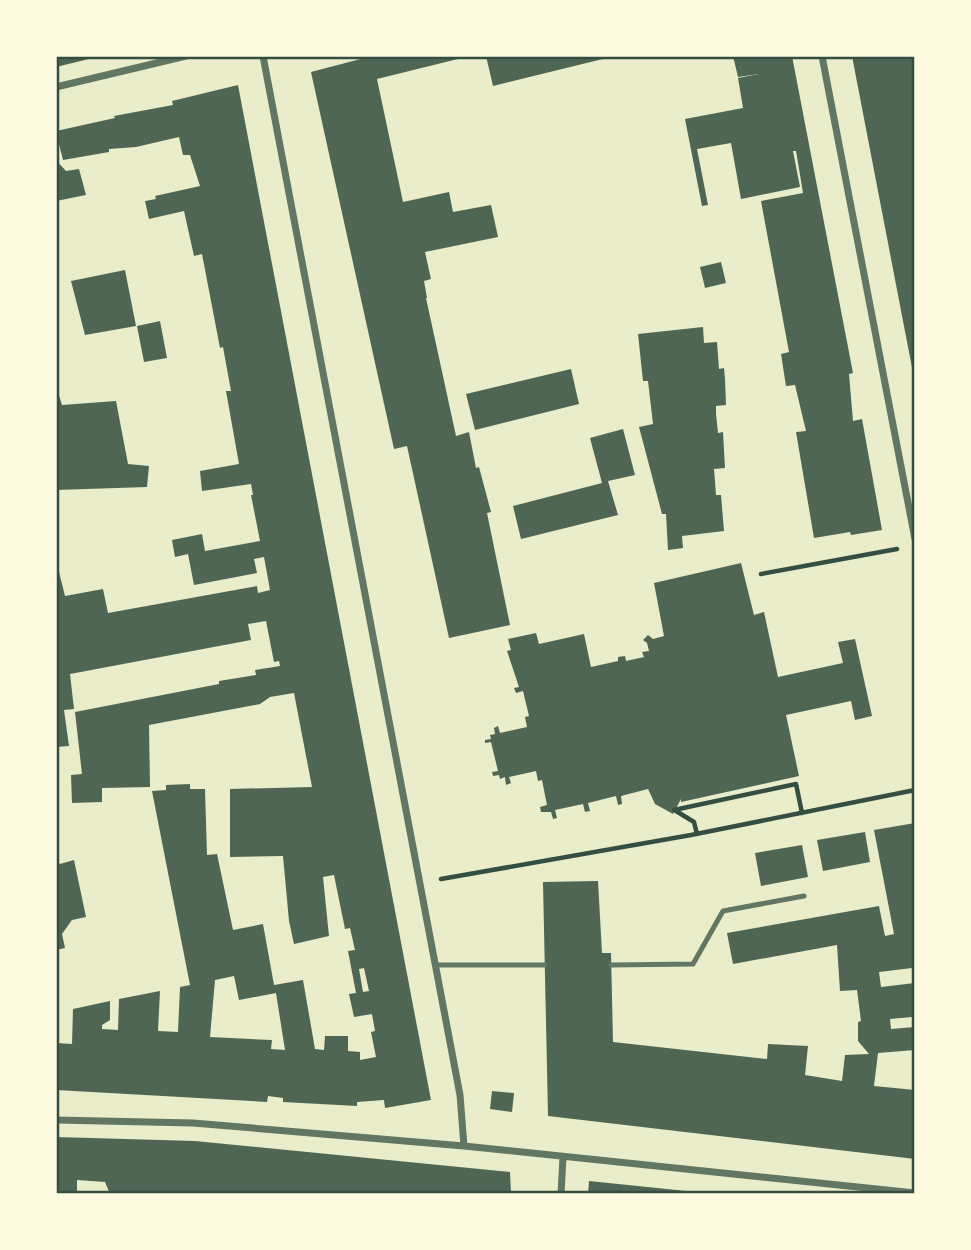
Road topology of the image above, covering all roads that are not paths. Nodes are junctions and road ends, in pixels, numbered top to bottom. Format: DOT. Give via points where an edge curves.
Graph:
graph roads {
  1 [pos="186,56"];
  2 [pos="264,56"];
  3 [pos="822,56"];
  4 [pos="56,87"];
  5 [pos="915,539"];
  6 [pos="804,896"];
  7 [pos="435,965"];
  8 [pos="545,965"];
  9 [pos="611,965"];
  10 [pos="56,1120"];
  11 [pos="464,1146"];
  12 [pos="564,1157"];
  13 [pos="915,1193"];
  14 [pos="561,1194"];
  1 -- 4 [label="street"];
  2 -- 7 [label="street"];
  3 -- 5 [label="street"];
  6 -- 9 [label="lane" via="723,911 693,964"];
  7 -- 8 [label="lane"];
  7 -- 11 [label="street" via="460,1095"];
  10 -- 11 [label="street" via="194,1123"];
  11 -- 12 [label="street"];
  12 -- 13 [label="street"];
  12 -- 14 [label="street"];
}
